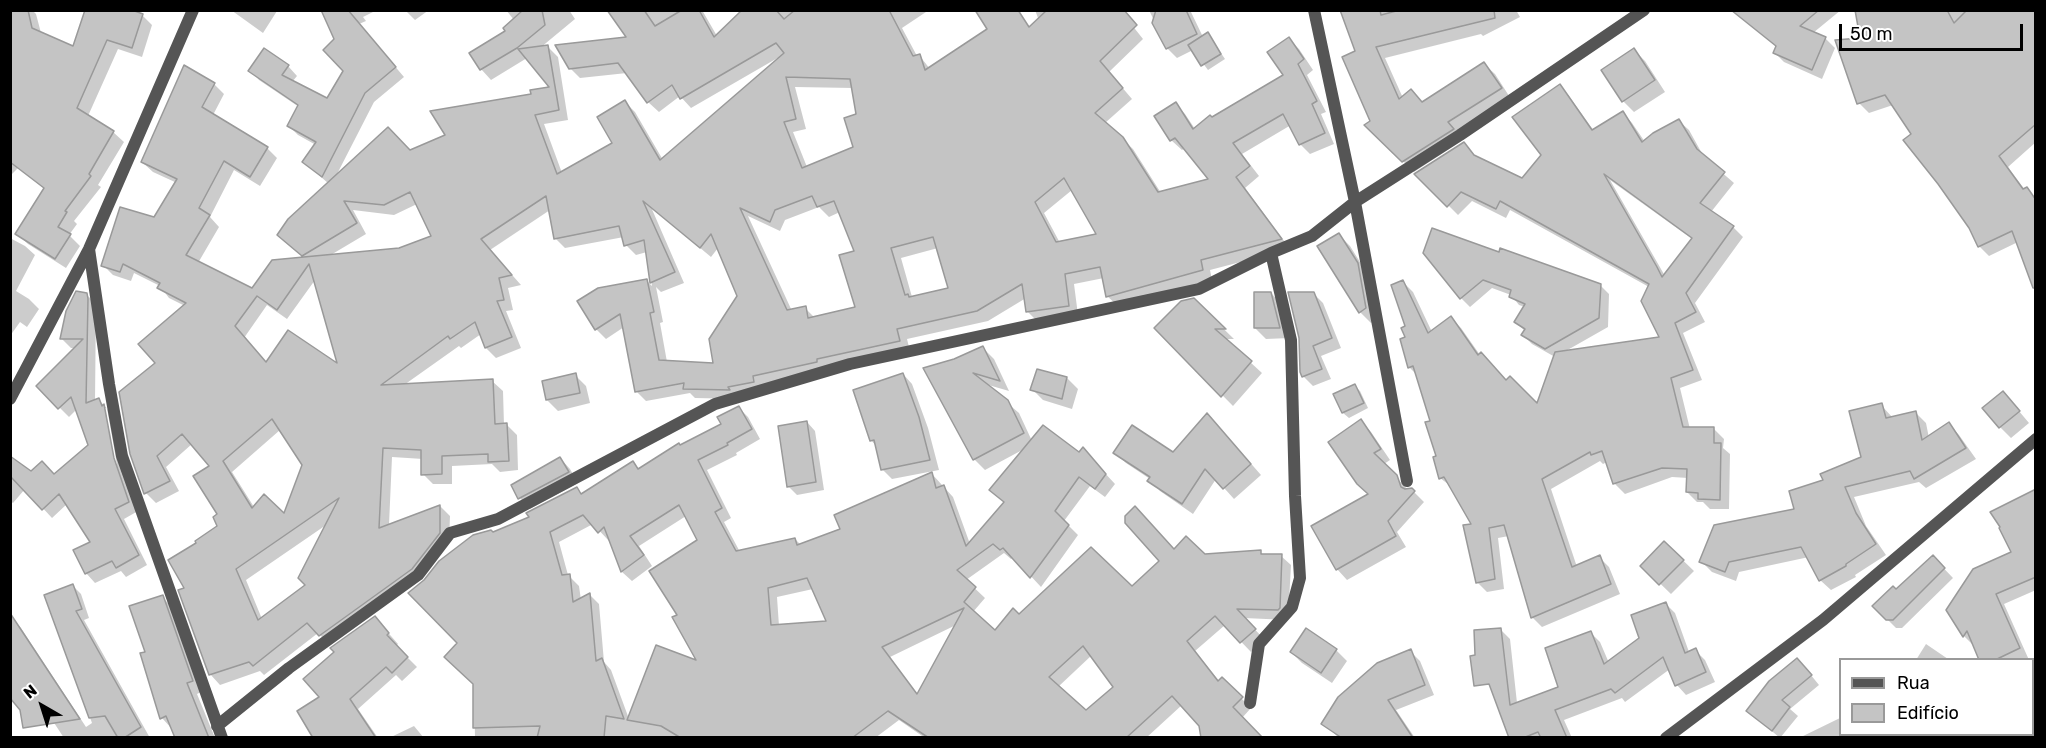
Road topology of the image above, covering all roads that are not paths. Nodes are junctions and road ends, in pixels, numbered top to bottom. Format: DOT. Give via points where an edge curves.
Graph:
graph roads {
  1 [pos="193,10"];
  2 [pos="1314,10"];
  3 [pos="1644,10"];
  4 [pos="1355,202"];
  5 [pos="89,249"];
  6 [pos="1271,254"];
  7 [pos="10,399"];
  8 [pos="2036,439"];
  9 [pos="1407,481"];
  10 [pos="1250,703"];
  11 [pos="219,732"];
  12 [pos="1666,738"];
  1 -- 5 [label="street"];
  2 -- 4 [label="street"];
  3 -- 4 [label="street"];
  4 -- 6 [label="street" via="1312,236"];
  4 -- 9 [label="street"];
  5 -- 7 [label="street"];
  5 -- 11 [label="street" via="122,456"];
  6 -- 10 [label="street" via="1291,340 1300,578 1292,607 1259,644"];
  6 -- 11 [label="street" via="1199,289 850,364 715,404 498,519 450,533 418,575 289,668"];
  8 -- 12 [label="street" via="1823,620"];
}
